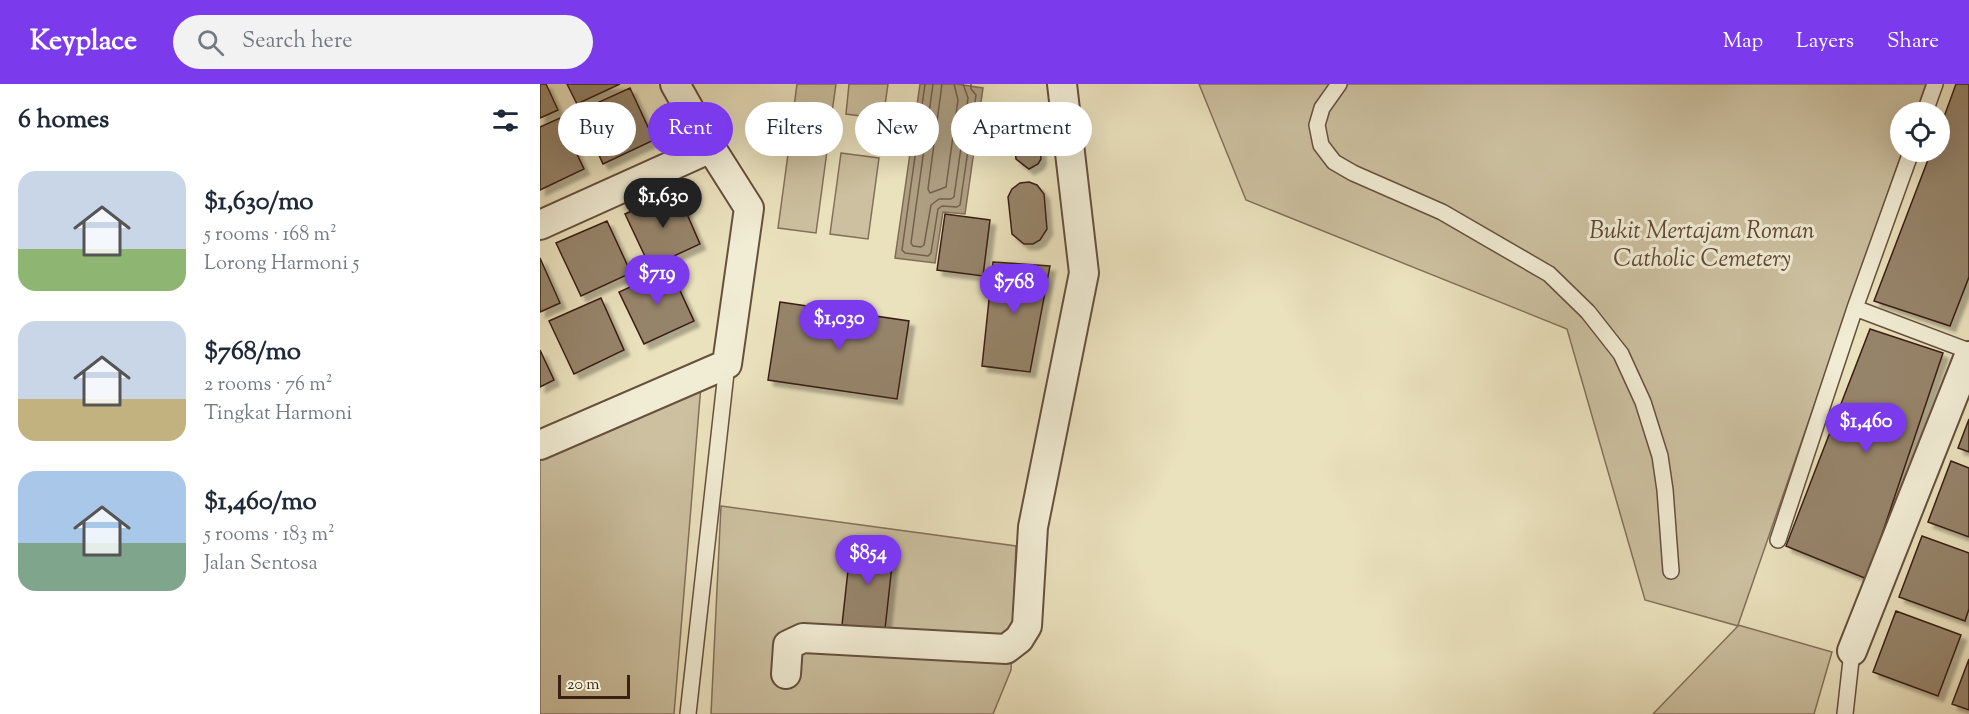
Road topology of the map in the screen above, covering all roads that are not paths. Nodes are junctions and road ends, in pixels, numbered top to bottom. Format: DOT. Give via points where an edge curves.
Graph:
graph roads {
  1 [pos="675,84"];
  2 [pos="1062,84"];
  3 [pos="1339,84"];
  4 [pos="1935,84"];
  5 [pos="685,102"];
  6 [pos="1929,102"];
  7 [pos="693,156"];
  8 [pos="716,156"];
  9 [pos="1907,162"];
  10 [pos="540,225"];
  11 [pos="1855,308"];
  12 [pos="1969,351"];
  13 [pos="1969,356"];
  14 [pos="727,364"];
  15 [pos="540,445"];
  16 [pos="1778,540"];
  17 [pos="1671,571"];
  18 [pos="1852,651"];
  19 [pos="786,674"];
  20 [pos="688,714"];
  21 [pos="1845,714"];
  1 -- 5 [label="street"];
  2 -- 19 [label="street" via="1084,273 1033,527 1027,626 1006,649 803,639 788,645"];
  3 -- 17 [label="lane" via="1322,108 1317,125 1321,145 1334,162 1442,212 1549,274 1588,312 1621,354 1643,402 1660,456"];
  4 -- 6 [label="lane"];
  7 -- 10 [label="street"];
  8 -- 14 [label="street" via="749,208"];
  9 -- 11 [label="lane"];
  11 -- 12 [label="lane"];
  11 -- 16 [label="lane"];
  13 -- 18 [label="street"];
  14 -- 15 [label="street"];
  14 -- 20 [label="lane"];
  18 -- 21 [label="lane"];
}
